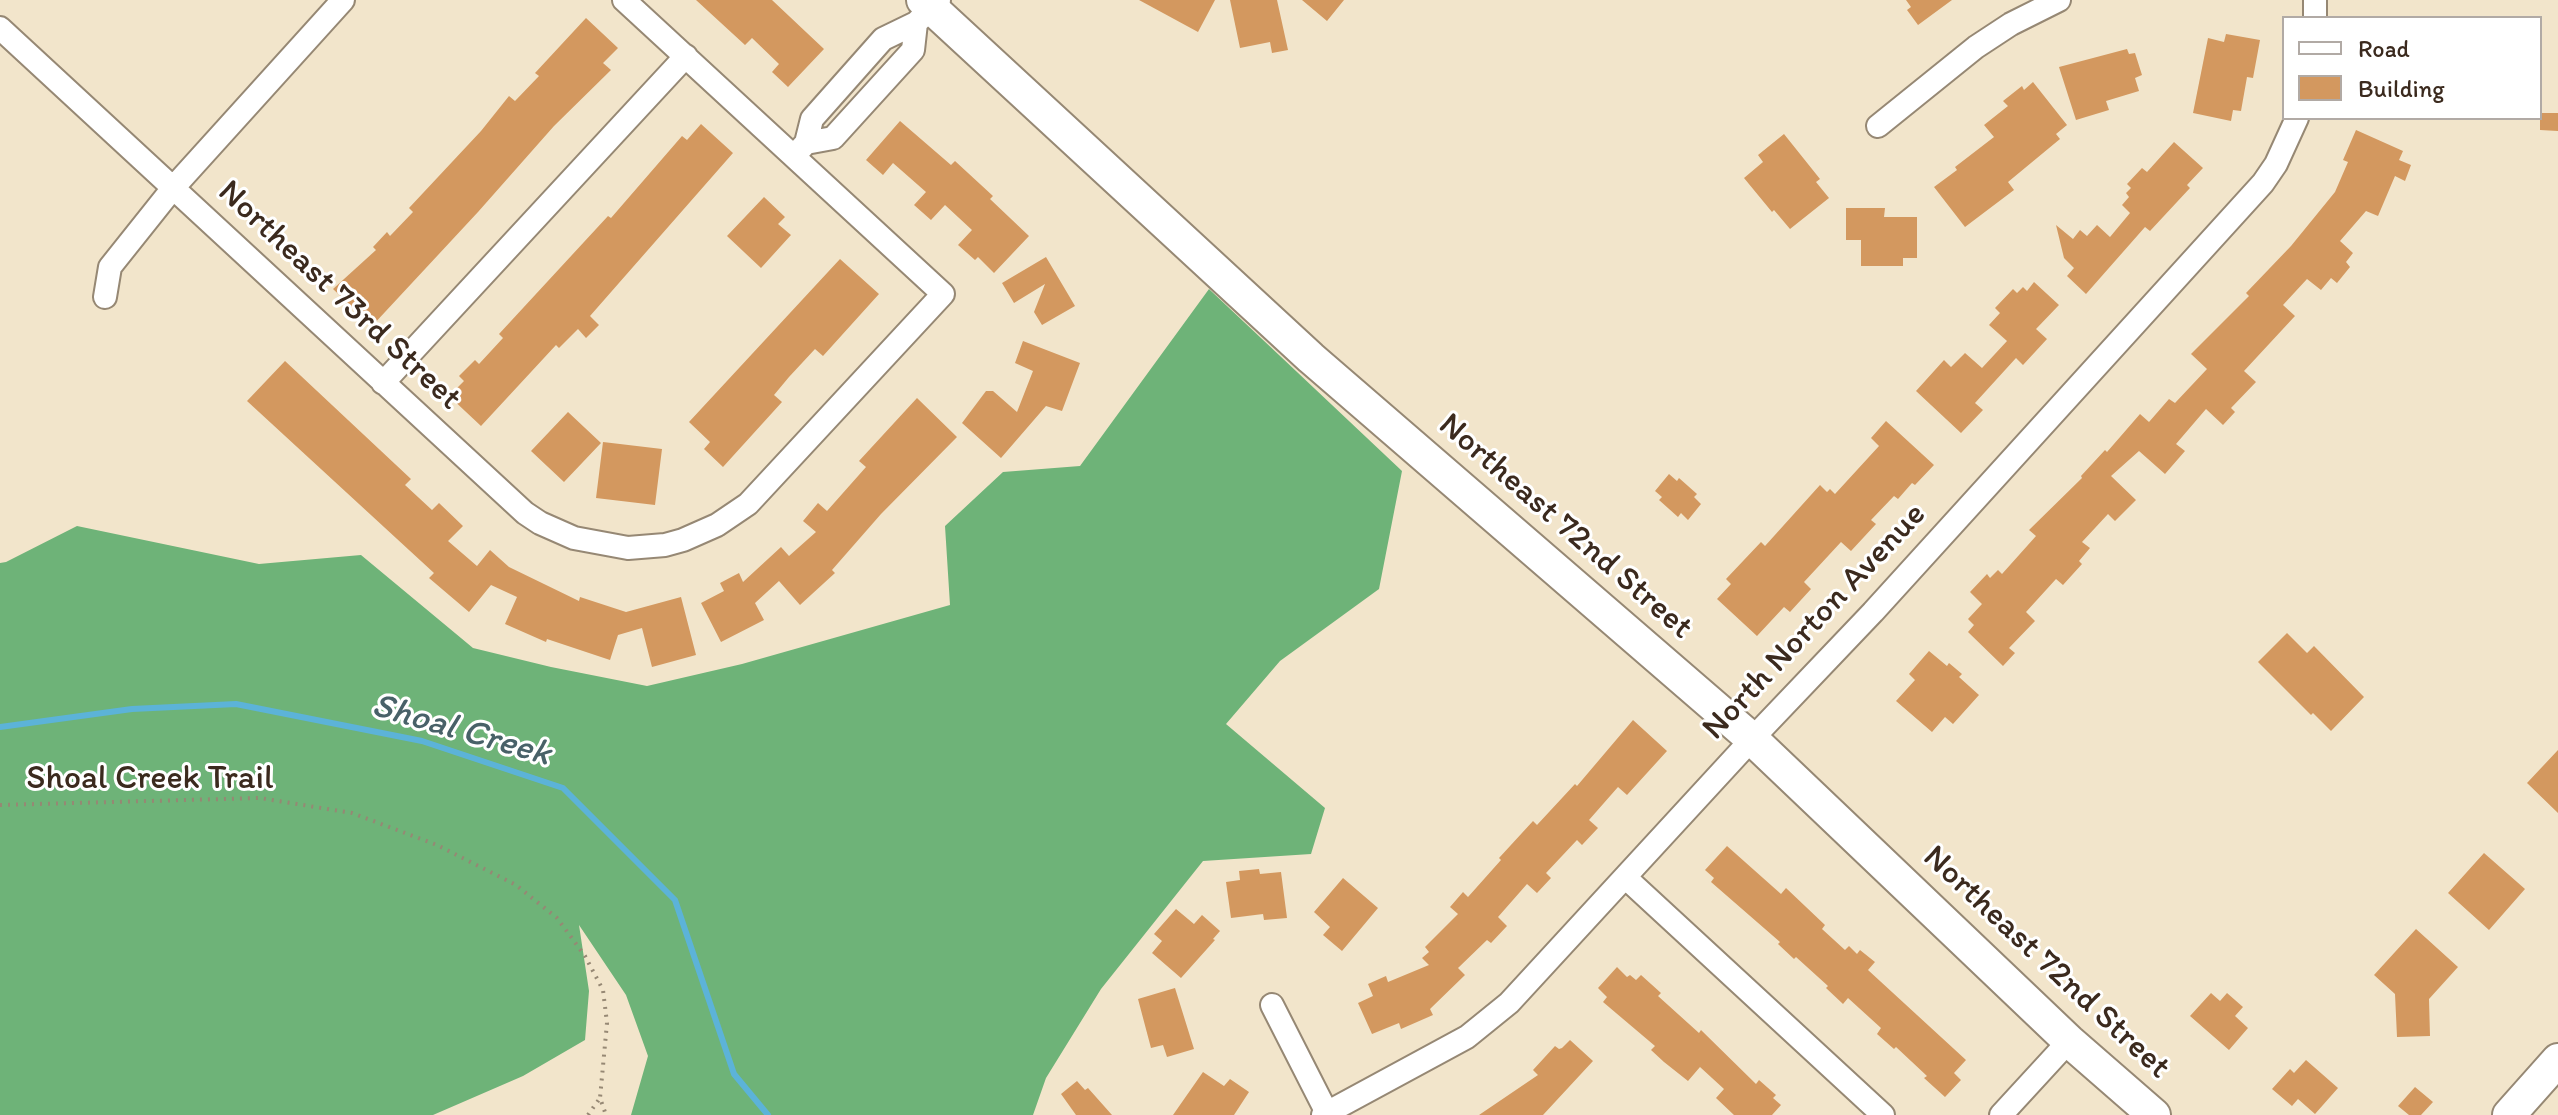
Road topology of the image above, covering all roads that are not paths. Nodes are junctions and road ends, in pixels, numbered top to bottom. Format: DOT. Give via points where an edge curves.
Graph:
graph roads {
  1 [pos="343,0"];
  2 [pos="624,0"];
  3 [pos="2059,0"];
  4 [pos="927,8"];
  5 [pos="0,28"];
  6 [pos="686,56"];
  7 [pos="2296,120"];
  8 [pos="1878,126"];
  9 [pos="800,149"];
  10 [pos="173,188"];
  11 [pos="105,297"];
  12 [pos="383,383"];
  13 [pos="1752,739"];
  14 [pos="1626,878"];
  15 [pos="1272,1005"];
  16 [pos="2069,1041"];
  17 [pos="2558,1060"];
  18 [pos="1325,1114"];
  19 [pos="1883,1115"];
  20 [pos="2001,1115"];
  21 [pos="2154,1115"];
  22 [pos="2509,1115"];
  1 -- 10 [label="street"];
  2 -- 6 [label="street"];
  3 -- 8 [label="street" via="1976,47"];
  4 -- 9 [label="street" via="883,39 812,119"];
  4 -- 13 [label="main road, Northeast 72nd Street" via="1311,358"];
  5 -- 10 [label="street, Northeast 73rd Street"];
  6 -- 9 [label="street"];
  6 -- 12 [label="street"];
  7 -- 13 [label="street, North Norton Avenue" via="2263,183"];
  9 -- 12 [label="street, Northeast 73rd Street" via="943,294 748,504 717,525 665,545 628,548 592,544 540,523"];
  10 -- 11 [label="street" via="110,267"];
  10 -- 12 [label="street, Northeast 73rd Street"];
  13 -- 14 [label="street, North Norton Avenue"];
  13 -- 16 [label="main road, Northeast 72nd Street"];
  14 -- 18 [label="street, North Norton Avenue" via="1493,1018"];
  14 -- 19 [label="street"];
  15 -- 18 [label="street, North Norton Avenue"];
  16 -- 20 [label="street"];
  16 -- 21 [label="main road, Northeast 72nd Street"];
  17 -- 22 [label="main road"];
}
